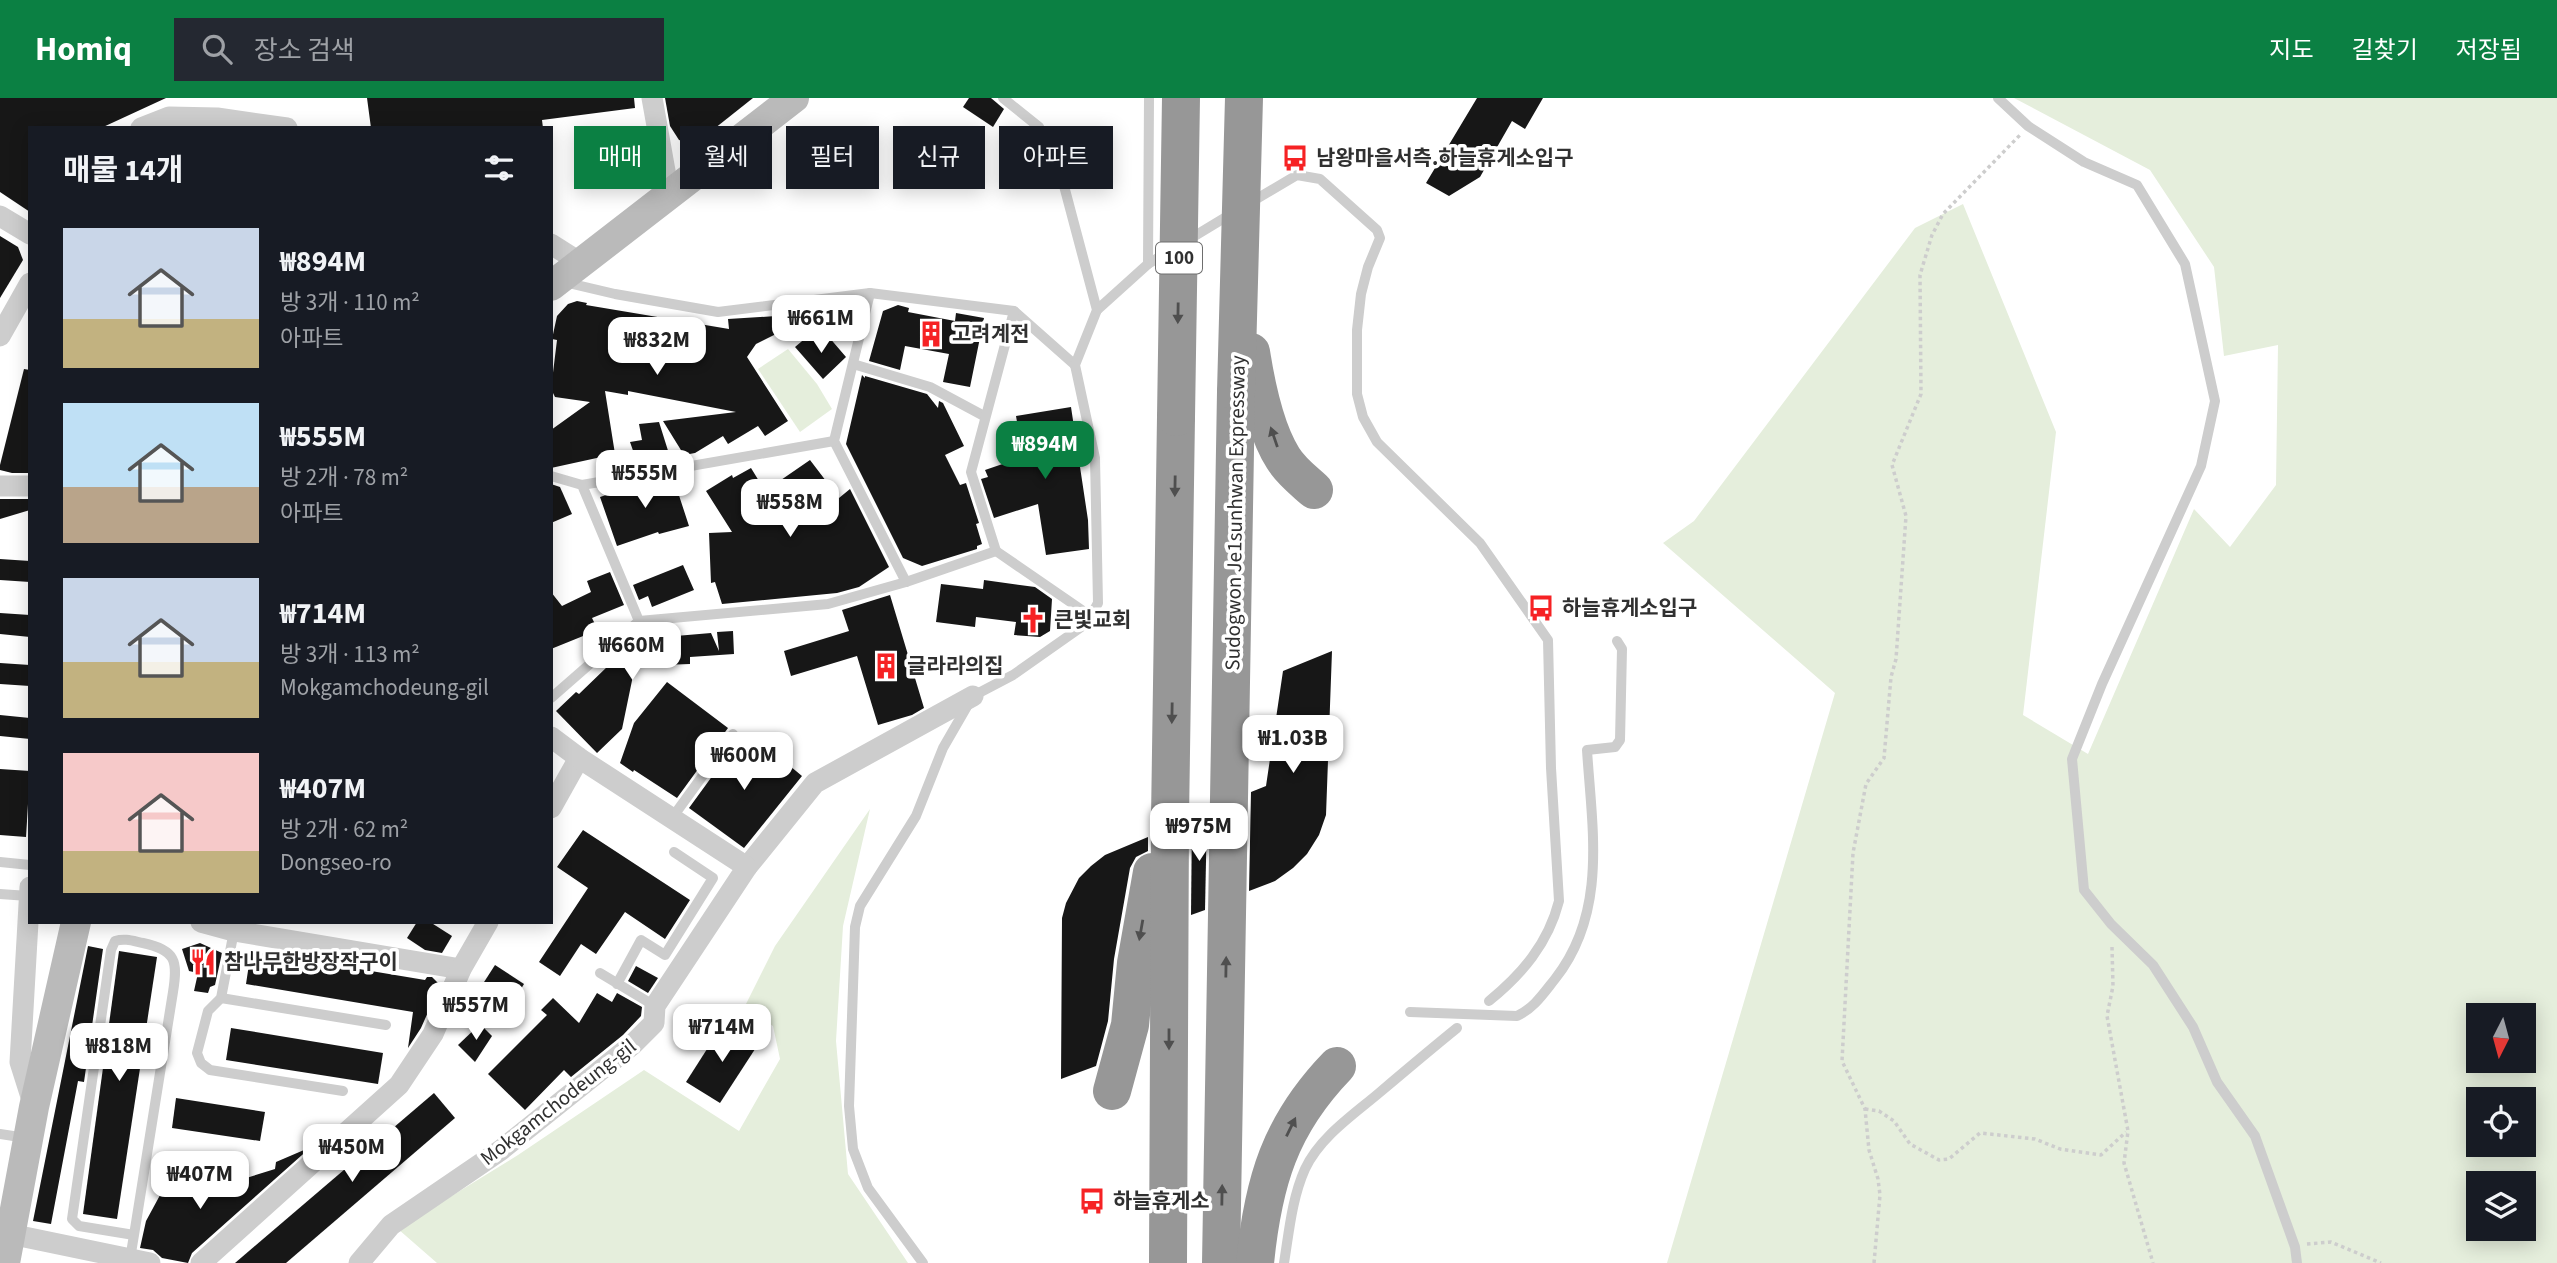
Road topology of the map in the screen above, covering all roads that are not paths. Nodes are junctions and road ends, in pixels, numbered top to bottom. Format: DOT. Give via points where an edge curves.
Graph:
graph roads {
  1 [pos="652,98"];
  2 [pos="794,98"];
  3 [pos="1003,98"];
  4 [pos="1149,98"];
  5 [pos="1181,98"];
  6 [pos="1244,98"];
  7 [pos="1998,98"];
  8 [pos="167,114"];
  9 [pos="145,126"];
  10 [pos="273,126"];
  11 [pos="669,193"];
  12 [pos="0,216"];
  13 [pos="28,233"];
  14 [pos="1241,243"];
  15 [pos="553,245"];
  16 [pos="581,263"];
  17 [pos="1148,264"];
  18 [pos="554,284"];
  19 [pos="28,287"];
  20 [pos="870,293"];
  21 [pos="1097,310"];
  22 [pos="1014,311"];
  23 [pos="0,336"];
  24 [pos="853,364"];
  25 [pos="1075,365"];
  26 [pos="984,416"];
  27 [pos="834,441"];
  28 [pos="553,477"];
  29 [pos="582,485"];
  30 [pos="0,486"];
  31 [pos="28,486"];
  32 [pos="1314,489"];
  33 [pos="996,551"];
  34 [pos="906,582"];
  35 [pos="1092,617"];
  36 [pos="639,621"];
  37 [pos="1617,641"];
  38 [pos="553,696"];
  39 [pos="973,696"];
  40 [pos="733,734"];
  41 [pos="553,738"];
  42 [pos="579,758"];
  43 [pos="1171,767"];
  44 [pos="553,804"];
  45 [pos="672,818"];
  46 [pos="674,852"];
  47 [pos="0,862"];
  48 [pos="28,865"];
  49 [pos="747,867"];
  50 [pos="28,892"];
  51 [pos="0,894"];
  52 [pos="28,911"];
  53 [pos="76,924"];
  54 [pos="213,924"];
  55 [pos="487,924"];
  56 [pos="233,931"];
  57 [pos="461,970"];
  58 [pos="600,974"];
  59 [pos="617,984"];
  60 [pos="221,998"];
  61 [pos="1489,1001"];
  62 [pos="655,1006"];
  63 [pos="1410,1012"];
  64 [pos="386,1025"];
  65 [pos="1457,1028"];
  66 [pos="1338,1066"];
  67 [pos="343,1091"];
  68 [pos="1112,1091"];
  69 [pos="34,1107"];
  70 [pos="14,1136"];
  71 [pos="134,1234"];
  72 [pos="8,1249"];
  73 [pos="140,1261"];
  74 [pos="201,1263"];
  75 [pos="359,1263"];
  76 [pos="923,1263"];
  77 [pos="1168,1263"];
  78 [pos="1221,1263"];
  79 [pos="1255,1263"];
  80 [pos="1284,1263"];
  81 [pos="2297,1263"];
  1 -- 11 [label="street"];
  2 -- 11 [label="street"];
  3 -- 21 [label="lane" via="1039,127 1059,167"];
  4 -- 17 [label="lane"];
  5 -- 43 [label="highway, 100, one-way, bridge"];
  6 -- 14 [label="highway, Sudogwon Je1sunhwan Expressway, bridge"];
  7 -- 81 [label="lane" via="2028,126 2084,162 2137,185 2185,264 2215,401 2201,466 2072,759 2084,890 2153,965 2193,1027 2217,1082 2255,1136"];
  8 -- 9 [label="street"];
  8 -- 10 [label="street"];
  11 -- 16 [label="street"];
  12 -- 13 [label="street"];
  32 -- 14 [label="highway, one-way" via="1284,460 1255,377"];
  78 -- 14 [label="highway, Sudogwon Je1sunhwan Expressway, one-way, bridge"];
  15 -- 16 [label="street"];
  16 -- 18 [label="street"];
  17 -- 21 [label="lane"];
  17 -- 61 [label="lane" via="1297,175 1320,179 1377,230 1380,237 1361,294 1357,330 1357,394 1363,417 1377,442 1480,543 1552,640 1550,768 1559,901 1536,955"];
  18 -- 20 [label="lane" via="718,312"];
  19 -- 23 [label="street"];
  20 -- 22 [label="lane"];
  20 -- 24 [label="lane"];
  21 -- 25 [label="lane"];
  22 -- 25 [label="lane"];
  22 -- 26 [label="lane"];
  24 -- 26 [label="lane" via="930,387"];
  24 -- 27 [label="lane"];
  25 -- 35 [label="lane" via="1096,458 1098,603"];
  26 -- 33 [label="lane" via="971,472"];
  27 -- 29 [label="lane"];
  27 -- 34 [label="lane"];
  28 -- 29 [label="lane"];
  29 -- 36 [label="lane"];
  30 -- 31 [label="street"];
  33 -- 34 [label="lane"];
  33 -- 35 [label="lane"];
  34 -- 36 [label="lane" via="828,604"];
  35 -- 39 [label="lane" via="1046,653"];
  36 -- 38 [label="lane"];
  37 -- 63 [label="lane" via="1622,649 1620,740 1615,747 1587,750 1595,861 1585,927 1567,964 1531,1009 1517,1016"];
  39 -- 49 [label="street, Mokgamchodeung-gil" via="816,783"];
  39 -- 76 [label="lane" via="943,748 916,816 860,906 855,927 849,1106 853,1149 868,1188"];
  40 -- 45 [label="lane"];
  41 -- 42 [label="street"];
  42 -- 44 [label="street"];
  42 -- 45 [label="street"];
  43 -- 68 [label="highway, one-way" via="1136,963 1128,1038"];
  43 -- 77 [label="highway, 100, one-way"];
  45 -- 49 [label="street"];
  46 -- 59 [label="lane" via="713,878 665,955 641,940"];
  47 -- 48 [label="lane"];
  49 -- 62 [label="street, Mokgamchodeung-gil"];
  50 -- 51 [label="lane"];
  52 -- 69 [label="street" via="20,1062"];
  53 -- 69 [label="street"];
  54 -- 56 [label="street"];
  55 -- 57 [label="street"];
  56 -- 57 [label="street"];
  56 -- 60 [label="lane"];
  57 -- 74 [label="street" via="433,1034 399,1085"];
  58 -- 59 [label="lane"];
  59 -- 62 [label="lane"];
  60 -- 64 [label="lane"];
  60 -- 67 [label="lane" via="208,1011 198,1053 210,1070"];
  62 -- 75 [label="street, Mokgamchodeung-gil" via="654,1023 632,1045 501,1150 391,1225"];
  65 -- 80 [label="lane" via="1316,1152 1300,1186"];
  79 -- 66 [label="highway, one-way" via="1269,1176 1295,1117"];
  69 -- 70 [label="street"];
  70 -- 72 [label="street"];
  71 -- 71 [label="lane" via="79,1226 72,1219 111,950 115,941 122,939 163,947 174,958 176,976"];
  71 -- 73 [label="lane"];
  72 -- 73 [label="street"];
}
